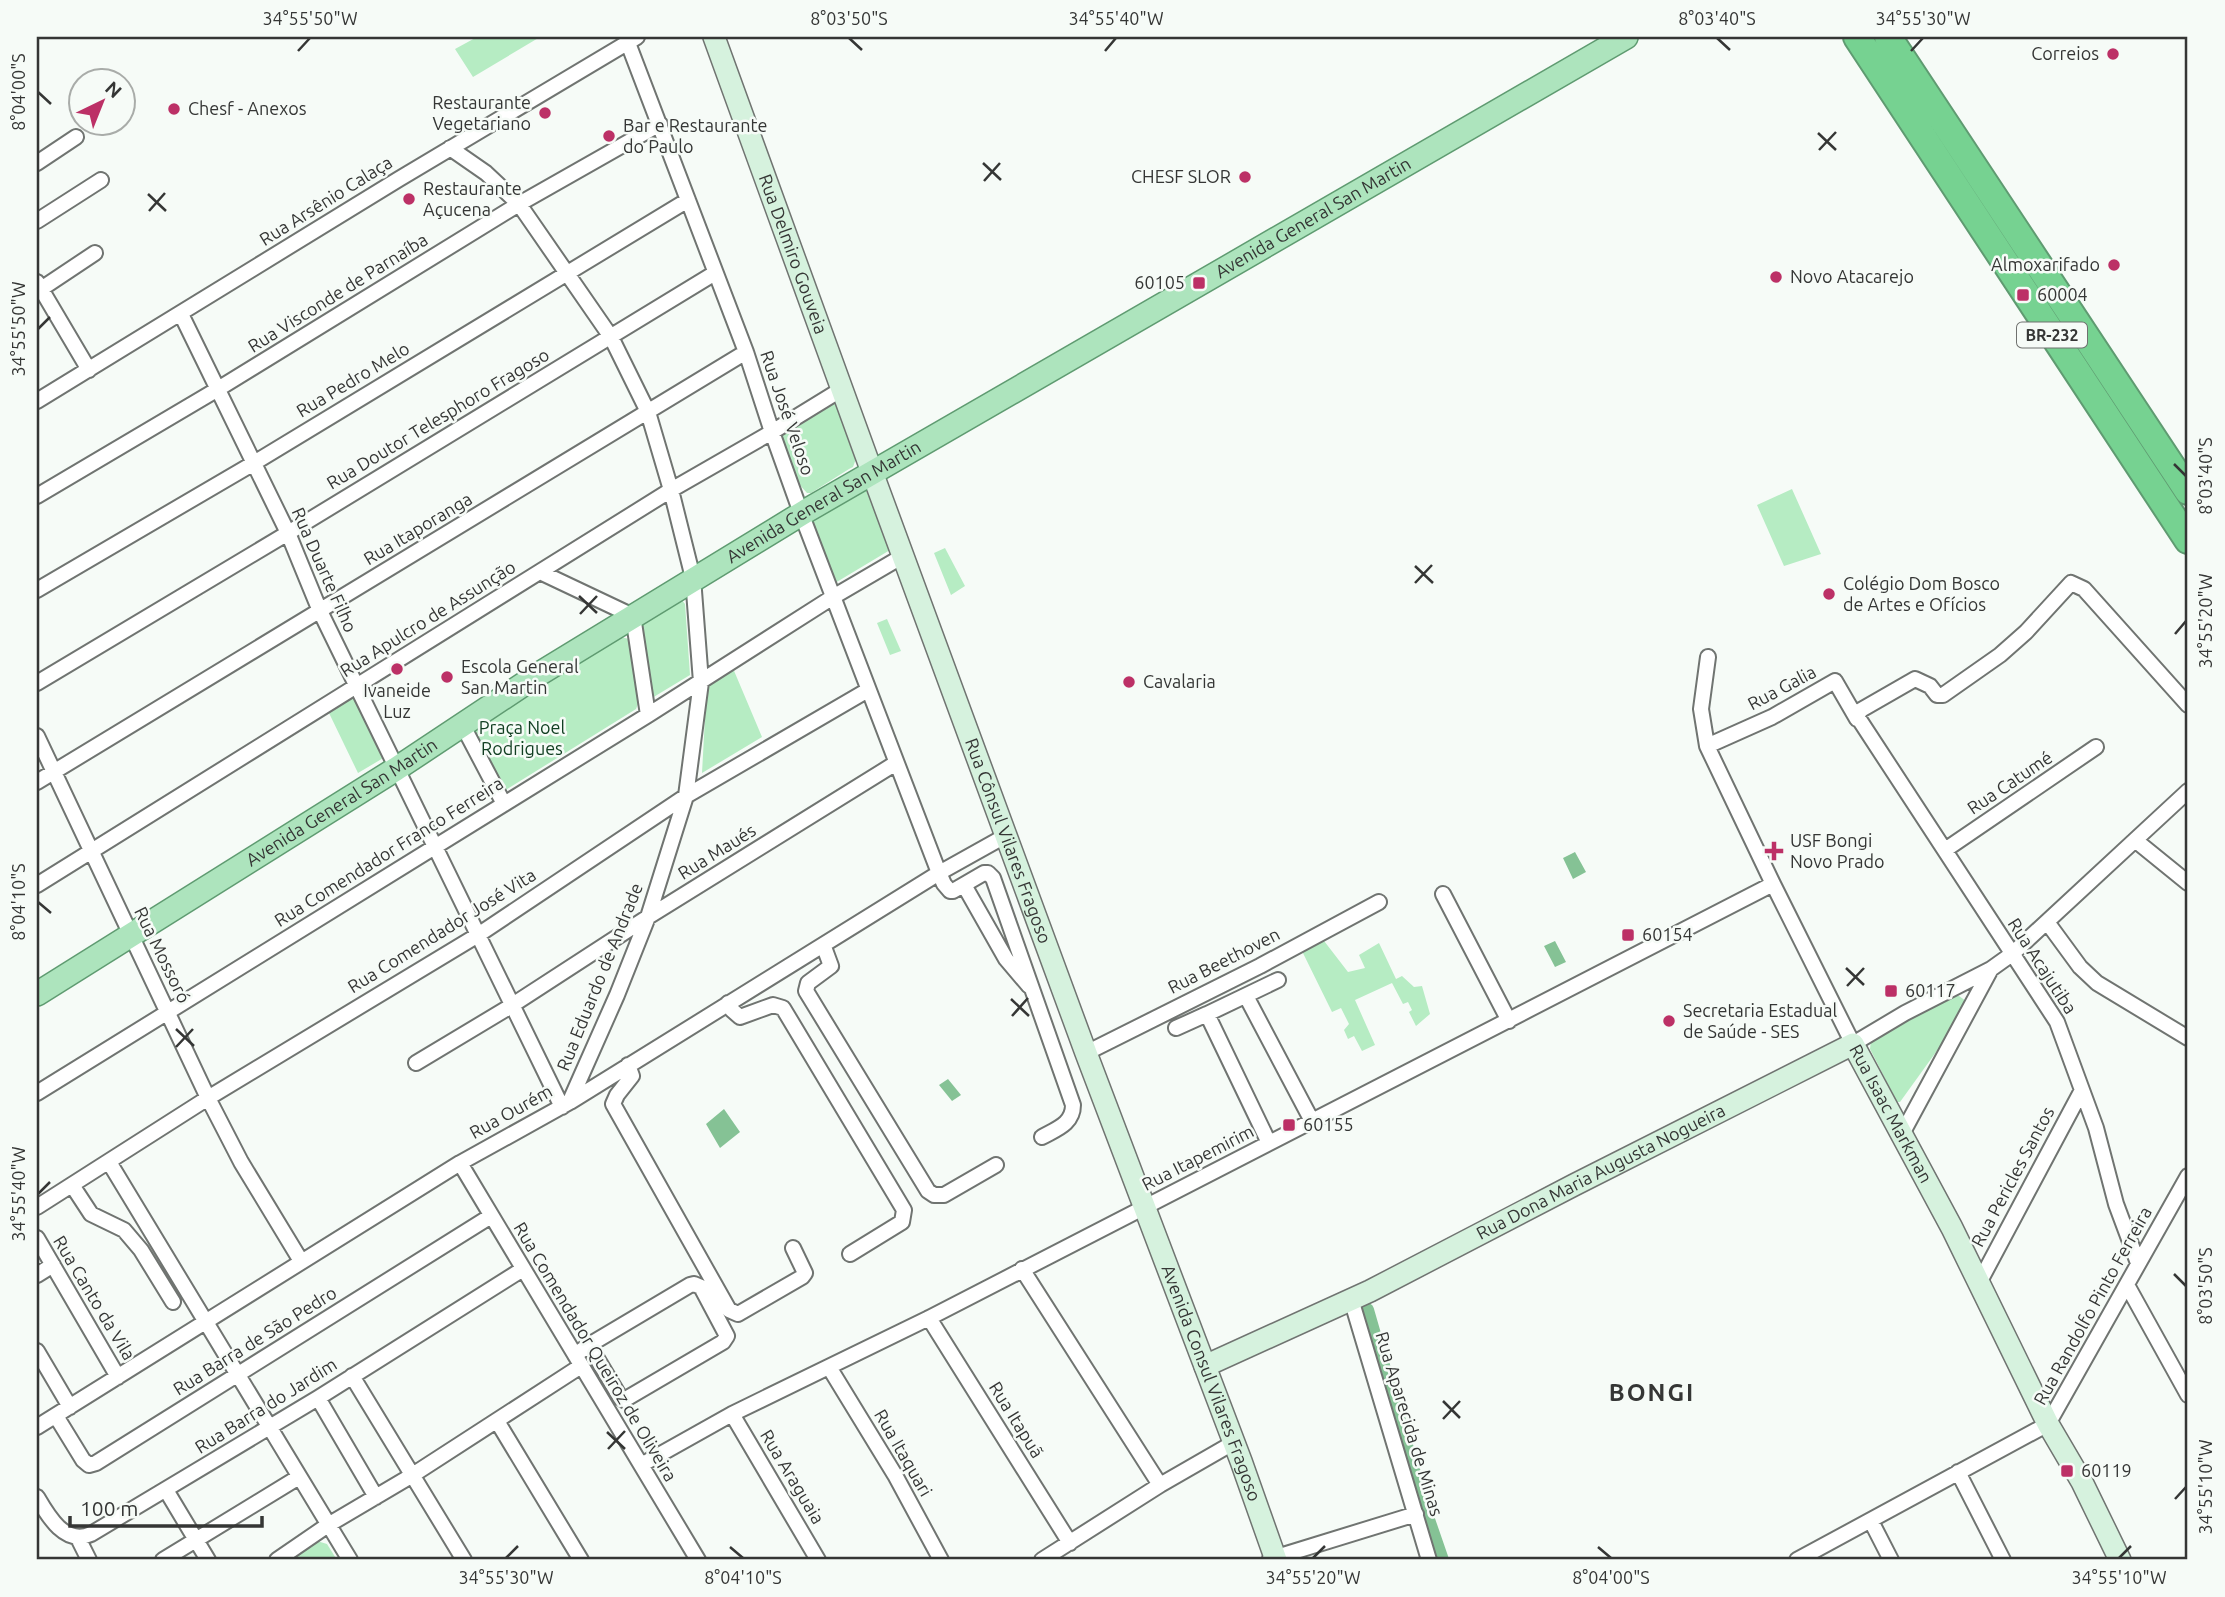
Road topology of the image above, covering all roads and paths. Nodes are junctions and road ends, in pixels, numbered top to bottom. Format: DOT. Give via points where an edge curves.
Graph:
graph roads {
  1 [pos="714,37"];
  2 [pos="1626,37"];
  3 [pos="1839,37"];
  4 [pos="1857,37"];
  5 [pos="1888,37"];
  6 [pos="633,40"];
  7 [pos="660,124"];
  8 [pos="1918,128"];
  9 [pos="76,137"];
  10 [pos="450,148"];
  11 [pos="1964,149"];
  12 [pos="37,163"];
  13 [pos="101,180"];
  14 [pos="688,200"];
  15 [pos="519,204"];
  16 [pos="37,221"];
  17 [pos="95,253"];
  18 [pos="567,272"];
  19 [pos="715,273"];
  20 [pos="39,285"];
  21 [pos="181,314"];
  22 [pos="611,337"];
  23 [pos="746,352"];
  24 [pos="89,370"];
  25 [pos="218,389"];
  26 [pos="842,389"];
  27 [pos="37,401"];
  28 [pos="648,412"];
  29 [pos="772,432"];
  30 [pos="254,463"];
  31 [pos="872,472"];
  32 [pos="671,490"];
  33 [pos="2188,491"];
  34 [pos="37,496"];
  35 [pos="802,513"];
  36 [pos="288,533"];
  37 [pos="2188,540"];
  38 [pos="903,556"];
  39 [pos="540,572"];
  40 [pos="693,578"];
  41 [pos="37,590"];
  42 [pos="833,597"];
  43 [pos="320,611"];
  44 [pos="633,616"];
  45 [pos="1708,657"];
  46 [pos="701,682"];
  47 [pos="37,683"];
  48 [pos="356,687"];
  49 [pos="868,690"];
  50 [pos="2188,705"];
  51 [pos="648,715"];
  52 [pos="1857,717"];
  53 [pos="463,726"];
  54 [pos="37,736"];
  55 [pos="1707,746"];
  56 [pos="2096,747"];
  57 [pos="895,763"];
  58 [pos="396,769"];
  59 [pos="53,772"];
  60 [pos="37,782"];
  61 [pos="2188,791"];
  62 [pos="686,796"];
  63 [pos="504,804"];
  64 [pos="1007,835"];
  65 [pos="2135,840"];
  66 [pos="434,846"];
  67 [pos="1945,850"];
  68 [pos="91,852"];
  69 [pos="939,873"];
  70 [pos="2188,883"];
  71 [pos="1773,884"];
  72 [pos="37,885"];
  73 [pos="964,885"];
  74 [pos="1443,894"];
  75 [pos="1379,902"];
  76 [pos="648,917"];
  77 [pos="2047,922"];
  78 [pos="478,935"];
  79 [pos="132,936"];
  80 [pos="824,947"];
  81 [pos="2012,954"];
  82 [pos="1991,969"];
  83 [pos="1279,980"];
  84 [pos="1033,990"];
  85 [pos="37,994"];
  86 [pos="1246,996"];
  87 [pos="728,1003"];
  88 [pos="512,1006"];
  89 [pos="168,1010"];
  90 [pos="1207,1014"];
  91 [pos="1509,1021"];
  92 [pos="1176,1028"];
  93 [pos="2188,1038"];
  94 [pos="1853,1044"];
  95 [pos="1086,1053"];
  96 [pos="416,1063"];
  97 [pos="628,1065"];
  98 [pos="2082,1090"];
  99 [pos="37,1093"];
  100 [pos="208,1098"];
  101 [pos="566,1104"];
  102 [pos="1312,1121"];
  103 [pos="1902,1134"];
  104 [pos="1042,1137"];
  105 [pos="1269,1143"];
  106 [pos="109,1162"];
  107 [pos="460,1163"];
  108 [pos="996,1165"];
  109 [pos="2188,1177"];
  110 [pos="72,1185"];
  111 [pos="1146,1206"];
  112 [pos="37,1207"];
  113 [pos="491,1216"];
  114 [pos="37,1238"];
  115 [pos="793,1248"];
  116 [pos="850,1254"];
  117 [pos="301,1261"];
  118 [pos="2138,1263"];
  119 [pos="52,1265"];
  120 [pos="523,1269"];
  121 [pos="1022,1269"];
  122 [pos="37,1275"];
  123 [pos="1979,1283"];
  124 [pos="2127,1285"];
  125 [pos="1351,1299"];
  126 [pos="173,1302"];
  127 [pos="929,1318"];
  128 [pos="207,1321"];
  129 [pos="589,1345"];
  130 [pos="37,1351"];
  131 [pos="578,1360"];
  132 [pos="1205,1366"];
  133 [pos="829,1367"];
  134 [pos="238,1375"];
  135 [pos="352,1376"];
  136 [pos="118,1377"];
  137 [pos="2186,1386"];
  138 [pos="318,1398"];
  139 [pos="70,1407"];
  140 [pos="732,1414"];
  141 [pos="57,1416"];
  142 [pos="497,1421"];
  143 [pos="2048,1424"];
  144 [pos="269,1426"];
  145 [pos="37,1427"];
  146 [pos="1233,1443"];
  147 [pos="641,1465"];
  148 [pos="1958,1472"];
  149 [pos="411,1476"];
  150 [pos="299,1477"];
  151 [pos="1160,1485"];
  152 [pos="166,1490"];
  153 [pos="37,1497"];
  154 [pos="376,1497"];
  155 [pos="1416,1514"];
  156 [pos="1871,1521"];
  157 [pos="328,1525"];
  158 [pos="78,1538"];
  159 [pos="196,1540"];
  160 [pos="1070,1543"];
  161 [pos="1273,1559"];
  162 [pos="89,1560"];
  163 [pos="163,1560"];
  164 [pos="208,1560"];
  165 [pos="277,1560"];
  166 [pos="350,1560"];
  167 [pos="464,1560"];
  168 [pos="582,1560"];
  169 [pos="698,1560"];
  170 [pos="818,1560"];
  171 [pos="941,1560"];
  172 [pos="1042,1560"];
  173 [pos="1429,1560"];
  174 [pos="1797,1560"];
  175 [pos="1891,1560"];
  176 [pos="2003,1560"];
  177 [pos="2120,1560"];
  1 -- 26 [label="street, Rua Delmiro Gouveia"];
  2 -- 31 [label="main road, Avenida General San Martin"];
  3 -- 8 [label="highway" via="1874,90"];
  4 -- 8 [label="highway, BR-232"];
  5 -- 11 [label="highway, BR-232"];
  6 -- 7 [label="street, Rua José Veloso"];
  6 -- 10 [label="street, Rua Arsênio Calaça"];
  7 -- 14 [label="street, Rua José Veloso"];
  7 -- 15 [label="street, Rua Visconde de Parnaíba"];
  8 -- 11 [label="highway"];
  8 -- 37 [label="highway, BR-232"];
  9 -- 12 [label="street"];
  10 -- 15 [label="street, Rua Eduardo de Andrade"];
  10 -- 21 [label="street, Rua Arsênio Calaça"];
  11 -- 33 [label="highway, BR-232"];
  13 -- 16 [label="street"];
  14 -- 18 [label="street, Rua Pedro Melo"];
  14 -- 19 [label="street, Rua José Veloso"];
  15 -- 18 [label="street, Rua Eduardo de Andrade"];
  15 -- 25 [label="street, Rua Visconde de Parnaíba"];
  17 -- 20 [label="street"];
  18 -- 22 [label="street, Rua Eduardo de Andrade"];
  18 -- 30 [label="street, Rua Pedro Melo"];
  19 -- 22 [label="street, Rua Doutor Telesphoro Fragoso"];
  19 -- 23 [label="street, Rua José Veloso"];
  20 -- 24 [label="street"];
  21 -- 24 [label="street, Rua Arsênio Calaça"];
  21 -- 25 [label="street, Rua Duarte Filho"];
  22 -- 28 [label="street, Rua Eduardo de Andrade"];
  22 -- 36 [label="street, Rua Doutor Telesphoro Fragoso"];
  23 -- 28 [label="street, Rua Itaporanga"];
  23 -- 29 [label="street, Rua José Veloso"];
  24 -- 27 [label="street, Rua Arsênio Calaça"];
  25 -- 30 [label="street, Rua Duarte Filho"];
  25 -- 34 [label="street, Rua Visconde de Parnaíba"];
  26 -- 29 [label="street, Rua Apulcro de Assunção"];
  26 -- 31 [label="street, Rua Delmiro Gouveia"];
  28 -- 32 [label="street, Rua Eduardo de Andrade"];
  28 -- 43 [label="street, Rua Itaporanga"];
  29 -- 32 [label="street, Rua Apulcro de Assunção"];
  29 -- 35 [label="street, Rua José Veloso"];
  30 -- 36 [label="street, Rua Duarte Filho"];
  30 -- 41 [label="street, Rua Pedro Melo"];
  31 -- 35 [label="main road, Avenida General San Martin"];
  31 -- 38 [label="street, Rua Cônsul Vilares Fragoso"];
  32 -- 39 [label="street, Rua Apulcro de Assunção"];
  32 -- 40 [label="street, Rua Eduardo de Andrade"];
  35 -- 40 [label="main road, Avenida General San Martin"];
  35 -- 42 [label="street, Rua José Veloso"];
  36 -- 43 [label="street, Rua Duarte Filho"];
  36 -- 47 [label="street, Rua Doutor Telesphoro Fragoso"];
  38 -- 42 [label="street, Rua Comendador Franco Ferreira"];
  38 -- 64 [label="street, Rua Cônsul Vilares Fragoso"];
  39 -- 44 [label="street"];
  39 -- 48 [label="street, Rua Apulcro de Assunção"];
  40 -- 44 [label="main road, Avenida General San Martin"];
  40 -- 46 [label="street, Rua Eduardo de Andrade"];
  42 -- 46 [label="street, Rua Comendador Franco Ferreira"];
  42 -- 49 [label="street, Rua José Veloso"];
  43 -- 48 [label="street, Rua Duarte Filho"];
  43 -- 59 [label="street, Rua Itaporanga"];
  44 -- 51 [label="street"];
  44 -- 53 [label="main road, Avenida General San Martin"];
  45 -- 55 [label="street, Rua Isaac Markman" via="1701,709"];
  46 -- 51 [label="street, Rua Comendador Franco Ferreira"];
  46 -- 62 [label="street, Rua Eduardo de Andrade"];
  48 -- 58 [label="street, Rua Duarte Filho"];
  48 -- 68 [label="street, Rua Apulcro de Assunção"];
  49 -- 57 [label="street, Rua José Veloso"];
  49 -- 62 [label="street, Rua Comendador José Vita"];
  50 -- 52 [label="street" via="2074,583 2000,655 1943,695 1915,679 1861,710"];
  51 -- 63 [label="street, Rua Comendador Franco Ferreira"];
  52 -- 55 [label="street, Rua Galia" via="1835,681 1772,717"];
  52 -- 67 [label="street, Rua Acajutiba"];
  53 -- 58 [label="main road, Avenida General San Martin"];
  53 -- 63 [label="street"];
  54 -- 59 [label="street, Rua Mossoró"];
  55 -- 71 [label="street, Rua Isaac Markman"];
  56 -- 67 [label="street, Rua Catumé"];
  57 -- 69 [label="street, Rua José Veloso"];
  57 -- 76 [label="street, Rua Maués"];
  58 -- 66 [label="street, Rua Duarte Filho"];
  58 -- 79 [label="main road, Avenida General San Martin"];
  59 -- 60 [label="street, Rua Itaporanga"];
  59 -- 68 [label="street, Rua Mossoró"];
  61 -- 65 [label="street, Rua Dona Maria Augusta Nogueira"];
  62 -- 76 [label="street, Rua Eduardo de Andrade"];
  62 -- 78 [label="street, Rua Comendador José Vita"];
  63 -- 66 [label="street, Rua Comendador Franco Ferreira"];
  64 -- 69 [label="street, Rua Ourém"];
  64 -- 95 [label="street, Rua Cônsul Vilares Fragoso"];
  65 -- 70 [label="street"];
  65 -- 77 [label="street, Rua Dona Maria Augusta Nogueira"];
  66 -- 78 [label="street, Rua Duarte Filho"];
  66 -- 89 [label="street, Rua Comendador Franco Ferreira"];
  67 -- 81 [label="street, Rua Acajutiba"];
  68 -- 72 [label="street, Rua Apulcro de Assunção"];
  68 -- 79 [label="street, Rua Mossoró"];
  69 -- 73 [label="street" via="950,891"];
  69 -- 80 [label="street, Rua Ourém"];
  71 -- 91 [label="street, Rua Itapemirim"];
  71 -- 94 [label="street, Rua Isaac Markman"];
  73 -- 84 [label="street" via="1006,959"];
  73 -- 84 [label="street" via="985,873 993,878"];
  74 -- 91 [label="street"];
  75 -- 95 [label="street, Rua Beethoven"];
  76 -- 88 [label="street, Rua Maués"];
  76 -- 101 [label="street, Rua Eduardo de Andrade"];
  77 -- 81 [label="street, Rua Dona Maria Augusta Nogueira"];
  77 -- 93 [label="street" via="2097,983"];
  78 -- 88 [label="street, Rua Duarte Filho"];
  78 -- 100 [label="street, Rua Comendador José Vita"];
  79 -- 85 [label="main road, Avenida General San Martin"];
  79 -- 89 [label="street, Rua Mossoró"];
  80 -- 87 [label="street, Rua Ourém"];
  80 -- 108 [label="street" via="831,966 808,983 806,991 928,1191 944,1195"];
  81 -- 82 [label="street, Rua Dona Maria Augusta Nogueira"];
  81 -- 98 [label="street, Rua Acajutiba" via="2057,1022"];
  82 -- 94 [label="street, Rua Dona Maria Augusta Nogueira"];
  82 -- 103 [label="street, Rua Dona Maria Augusta Nogueira"];
  83 -- 86 [label="street"];
  84 -- 104 [label="street" via="1073,1105 1068,1122"];
  86 -- 90 [label="street"];
  86 -- 102 [label="street"];
  87 -- 97 [label="street, Rua Ourém"];
  87 -- 116 [label="street" via="740,1017 773,1005 783,1008 904,1210 902,1222"];
  88 -- 96 [label="street, Rua Maués"];
  88 -- 101 [label="street, Rua Duarte Filho"];
  89 -- 99 [label="street, Rua Comendador Franco Ferreira"];
  89 -- 100 [label="street, Rua Mossoró"];
  90 -- 92 [label="street"];
  90 -- 105 [label="street"];
  91 -- 102 [label="street, Rua Itapemirim"];
  94 -- 103 [label="street, Rua Isaac Markman"];
  94 -- 125 [label="street, Rua Dona Maria Augusta Nogueira" via="1572,1181"];
  95 -- 111 [label="street, Rua Cônsul Vilares Fragoso"];
  97 -- 101 [label="street, Rua Ourém"];
  97 -- 115 [label="street" via="632,1076 614,1104 729,1310 738,1314 802,1277 805,1273"];
  98 -- 118 [label="street, Rua Acajutiba"];
  98 -- 123 [label="street, Rua Pericles Santos"];
  100 -- 106 [label="street, Rua Comendador José Vita"];
  100 -- 117 [label="street, Rua Mossoró"];
  101 -- 107 [label="street, Rua Ourém"];
  102 -- 105 [label="street, Rua Itapemirim"];
  103 -- 123 [label="street, Rua Isaac Markman"];
  105 -- 111 [label="street, Rua Itapemirim"];
  106 -- 110 [label="street, Rua Comendador José Vita"];
  106 -- 128 [label="street"];
  107 -- 113 [label="street, Rua Comendador Queiroz de Oliveira"];
  107 -- 117 [label="street, Rua Ourém"];
  109 -- 118 [label="street, Rua Randolfo Pinto Ferreira"];
  110 -- 112 [label="street, Rua Comendador José Vita"];
  110 -- 126 [label="street" via="91,1214 124,1230"];
  111 -- 121 [label="street, Rua Itapemirim"];
  111 -- 132 [label="street, Avenida Consul Vilares Fragoso"];
  113 -- 120 [label="street, Rua Comendador Queiroz de Oliveira"];
  113 -- 134 [label="street, Rua Barra de São Pedro"];
  114 -- 119 [label="street, Rua Canto da Vila"];
  117 -- 128 [label="street, Rua Ourém"];
  118 -- 124 [label="street, Rua Randolfo Pinto Ferreira"];
  119 -- 122 [label="street"];
  119 -- 136 [label="street, Rua Canto da Vila"];
  120 -- 131 [label="street, Rua Comendador Queiroz de Oliveira"];
  120 -- 135 [label="street, Rua Barra do Jardim"];
  121 -- 127 [label="street, Rua Itapemirim"];
  121 -- 151 [label="street"];
  123 -- 143 [label="street, Rua Isaac Markman"];
  124 -- 137 [label="street"];
  124 -- 143 [label="street, Rua Randolfo Pinto Ferreira"];
  125 -- 132 [label="street, Rua Dona Maria Augusta Nogueira"];
  125 -- 155 [label="street, Rua Aparecida de Minas"];
  127 -- 133 [label="street, Rua Itapemirim"];
  127 -- 160 [label="street, Rua Itapuã"];
  128 -- 134 [label="street"];
  128 -- 136 [label="street, Rua Ourém"];
  129 -- 129 [label="street" via="694,1284 701,1287 727,1336 624,1400"];
  129 -- 131 [label="street"];
  130 -- 139 [label="street"];
  131 -- 142 [label="street"];
  131 -- 147 [label="street, Rua Comendador Queiroz de Oliveira"];
  132 -- 146 [label="street, Avenida Consul Vilares Fragoso"];
  133 -- 140 [label="street, Rua Itapemirim"];
  133 -- 171 [label="street, Rua Itaquari"];
  134 -- 141 [label="street, Rua Barra de São Pedro" via="92,1465 83,1460"];
  134 -- 144 [label="street"];
  135 -- 138 [label="street, Rua Barra do Jardim"];
  135 -- 149 [label="street"];
  136 -- 139 [label="street, Rua Ourém"];
  138 -- 144 [label="street, Rua Barra do Jardim"];
  138 -- 154 [label="street"];
  139 -- 141 [label="street, Rua Ourém"];
  140 -- 147 [label="street, Rua Itapemirim"];
  140 -- 170 [label="street, Rua Araguaia"];
  141 -- 145 [label="street, Rua Ourém"];
  142 -- 149 [label="street"];
  142 -- 168 [label="street"];
  143 -- 148 [label="street, Rua Randolfo Pinto Ferreira"];
  143 -- 177 [label="street, Rua Isaac Markman"];
  144 -- 150 [label="street"];
  144 -- 152 [label="street, Rua Barra do Jardim"];
  146 -- 151 [label="street"];
  146 -- 161 [label="street, Avenida Consul Vilares Fragoso"];
  147 -- 169 [label="street, Rua Comendador Queiroz de Oliveira"];
  148 -- 156 [label="street, Rua Randolfo Pinto Ferreira"];
  148 -- 176 [label="street"];
  149 -- 154 [label="street"];
  149 -- 167 [label="street"];
  150 -- 157 [label="street"];
  150 -- 159 [label="street"];
  151 -- 160 [label="street"];
  152 -- 158 [label="street, Rua Barra do Jardim"];
  152 -- 159 [label="street"];
  153 -- 158 [label="street" via="58,1527"];
  154 -- 157 [label="street"];
  155 -- 161 [label="street"];
  155 -- 173 [label="street, Rua Aparecida de Minas"];
  156 -- 174 [label="street, Rua Randolfo Pinto Ferreira"];
  156 -- 175 [label="street"];
  157 -- 165 [label="street"];
  157 -- 166 [label="street"];
  158 -- 162 [label="street"];
  159 -- 163 [label="street"];
  159 -- 164 [label="street"];
  160 -- 172 [label="street"];
}
